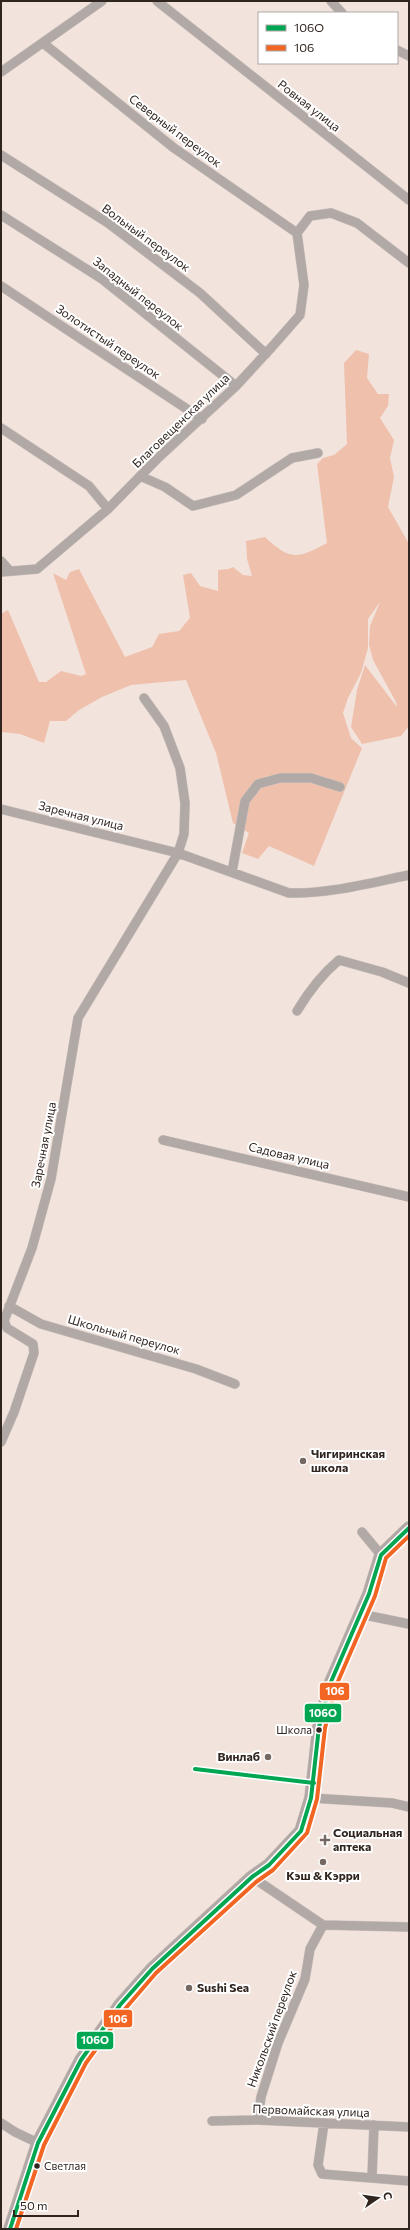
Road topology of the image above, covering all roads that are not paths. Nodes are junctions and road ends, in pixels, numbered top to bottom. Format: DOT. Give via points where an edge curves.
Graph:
graph roads {
  1 [pos="102,1"];
  2 [pos="157,1"];
  3 [pos="331,1"];
  4 [pos="341,12"];
  5 [pos="43,43"];
  6 [pos="398,50"];
  7 [pos="409,56"];
  8 [pos="1,72"];
  9 [pos="1,155"];
  10 [pos="409,200"];
  11 [pos="1,215"];
  12 [pos="297,233"];
  13 [pos="409,263"];
  14 [pos="1,286"];
  15 [pos="266,354"];
  16 [pos="236,386"];
  17 [pos="202,419"];
  18 [pos="1,428"];
  19 [pos="318,453"];
  20 [pos="140,476"];
  21 [pos="108,509"];
  22 [pos="1,561"];
  23 [pos="5,572"];
  24 [pos="144,698"];
  25 [pos="340,787"];
  26 [pos="1,809"];
  27 [pos="178,853"];
  28 [pos="232,872"];
  29 [pos="409,875"];
  30 [pos="409,983"];
  31 [pos="298,1011"];
  32 [pos="163,1140"];
  33 [pos="409,1197"];
  34 [pos="9,1306"];
  35 [pos="235,1384"];
  36 [pos="1,1441"];
  37 [pos="409,1528"];
  38 [pos="362,1532"];
  39 [pos="381,1555"];
  40 [pos="360,1614"];
  41 [pos="409,1624"];
  42 [pos="311,1798"];
  43 [pos="409,1808"];
  44 [pos="252,1877"];
  45 [pos="323,1925"];
  46 [pos="409,1927"];
  47 [pos="258,2120"];
  48 [pos="212,2121"];
  49 [pos="1,2123"];
  50 [pos="324,2123"];
  51 [pos="374,2125"];
  52 [pos="409,2126"];
  53 [pos="38,2143"];
  54 [pos="372,2177"];
  55 [pos="409,2181"];
  56 [pos="10,2229"];
  1 -- 5 [label="street"];
  2 -- 10 [label="street, Ровная улица"];
  3 -- 4 [label="street"];
  5 -- 8 [label="street"];
  5 -- 12 [label="street, Северный переулок" via="174,148"];
  6 -- 7 [label="street"];
  9 -- 15 [label="street, Вольный переулок" via="108,223 200,293"];
  11 -- 16 [label="street, Западный переулок" via="102,279"];
  12 -- 13 [label="street" via="310,216 331,212 357,223"];
  12 -- 15 [label="street, Благовещенская улица" via="304,285 300,315"];
  14 -- 17 [label="street, Золотистый переулок"];
  15 -- 16 [label="street, Благовещенская улица"];
  16 -- 17 [label="street, Благовещенская улица"];
  17 -- 20 [label="street, Благовещенская улица"];
  18 -- 21 [label="street" via="89,486"];
  19 -- 20 [label="street" via="292,458 236,495 193,506 164,487"];
  20 -- 21 [label="street, Благовещенская улица"];
  21 -- 23 [label="street, Благовещенская улица" via="37,569"];
  22 -- 23 [label="street"];
  24 -- 27 [label="street, Заречная улица" via="164,726 180,768 185,803 184,834"];
  25 -- 28 [label="street" via="311,778 280,778 258,784 245,801"];
  26 -- 27 [label="street, Заречная улица"];
  27 -- 28 [label="street"];
  27 -- 34 [label="street, Заречная улица" via="78,1018 51,1179 32,1248"];
  28 -- 29 [label="street" via="289,893 342,889"];
  30 -- 31 [label="street" via="382,972 339,960 325,971 310,989"];
  32 -- 33 [label="street, Садовая улица"];
  34 -- 35 [label="street, Школьный переулок" via="41,1324 196,1369"];
  34 -- 36 [label="street, Заречная улица" via="4,1321 7,1328 28,1339 33,1344 34,1353"];
  37 -- 39 [label="street"];
  38 -- 39 [label="street"];
  39 -- 40 [label="street"];
  40 -- 41 [label="street"];
  40 -- 42 [label="street" via="330,1684 320,1727"];
  42 -- 43 [label="street" via="392,1802"];
  42 -- 44 [label="street" via="301,1831 270,1865"];
  44 -- 45 [label="street"];
  44 -- 53 [label="street" via="152,1969 120,2005 81,2060"];
  45 -- 46 [label="street"];
  45 -- 47 [label="street, Никольский переулок" via="310,1949 305,1979 278,2043 261,2097"];
  47 -- 48 [label="street, Первомайская улица"];
  47 -- 50 [label="street, Первомайская улица"];
  49 -- 53 [label="street"];
  50 -- 51 [label="street, Первомайская улица"];
  50 -- 54 [label="street" via="318,2165 322,2174"];
  51 -- 52 [label="street, Первомайская улица"];
  51 -- 54 [label="street"];
  53 -- 56 [label="street"];
  54 -- 55 [label="street"];
}
